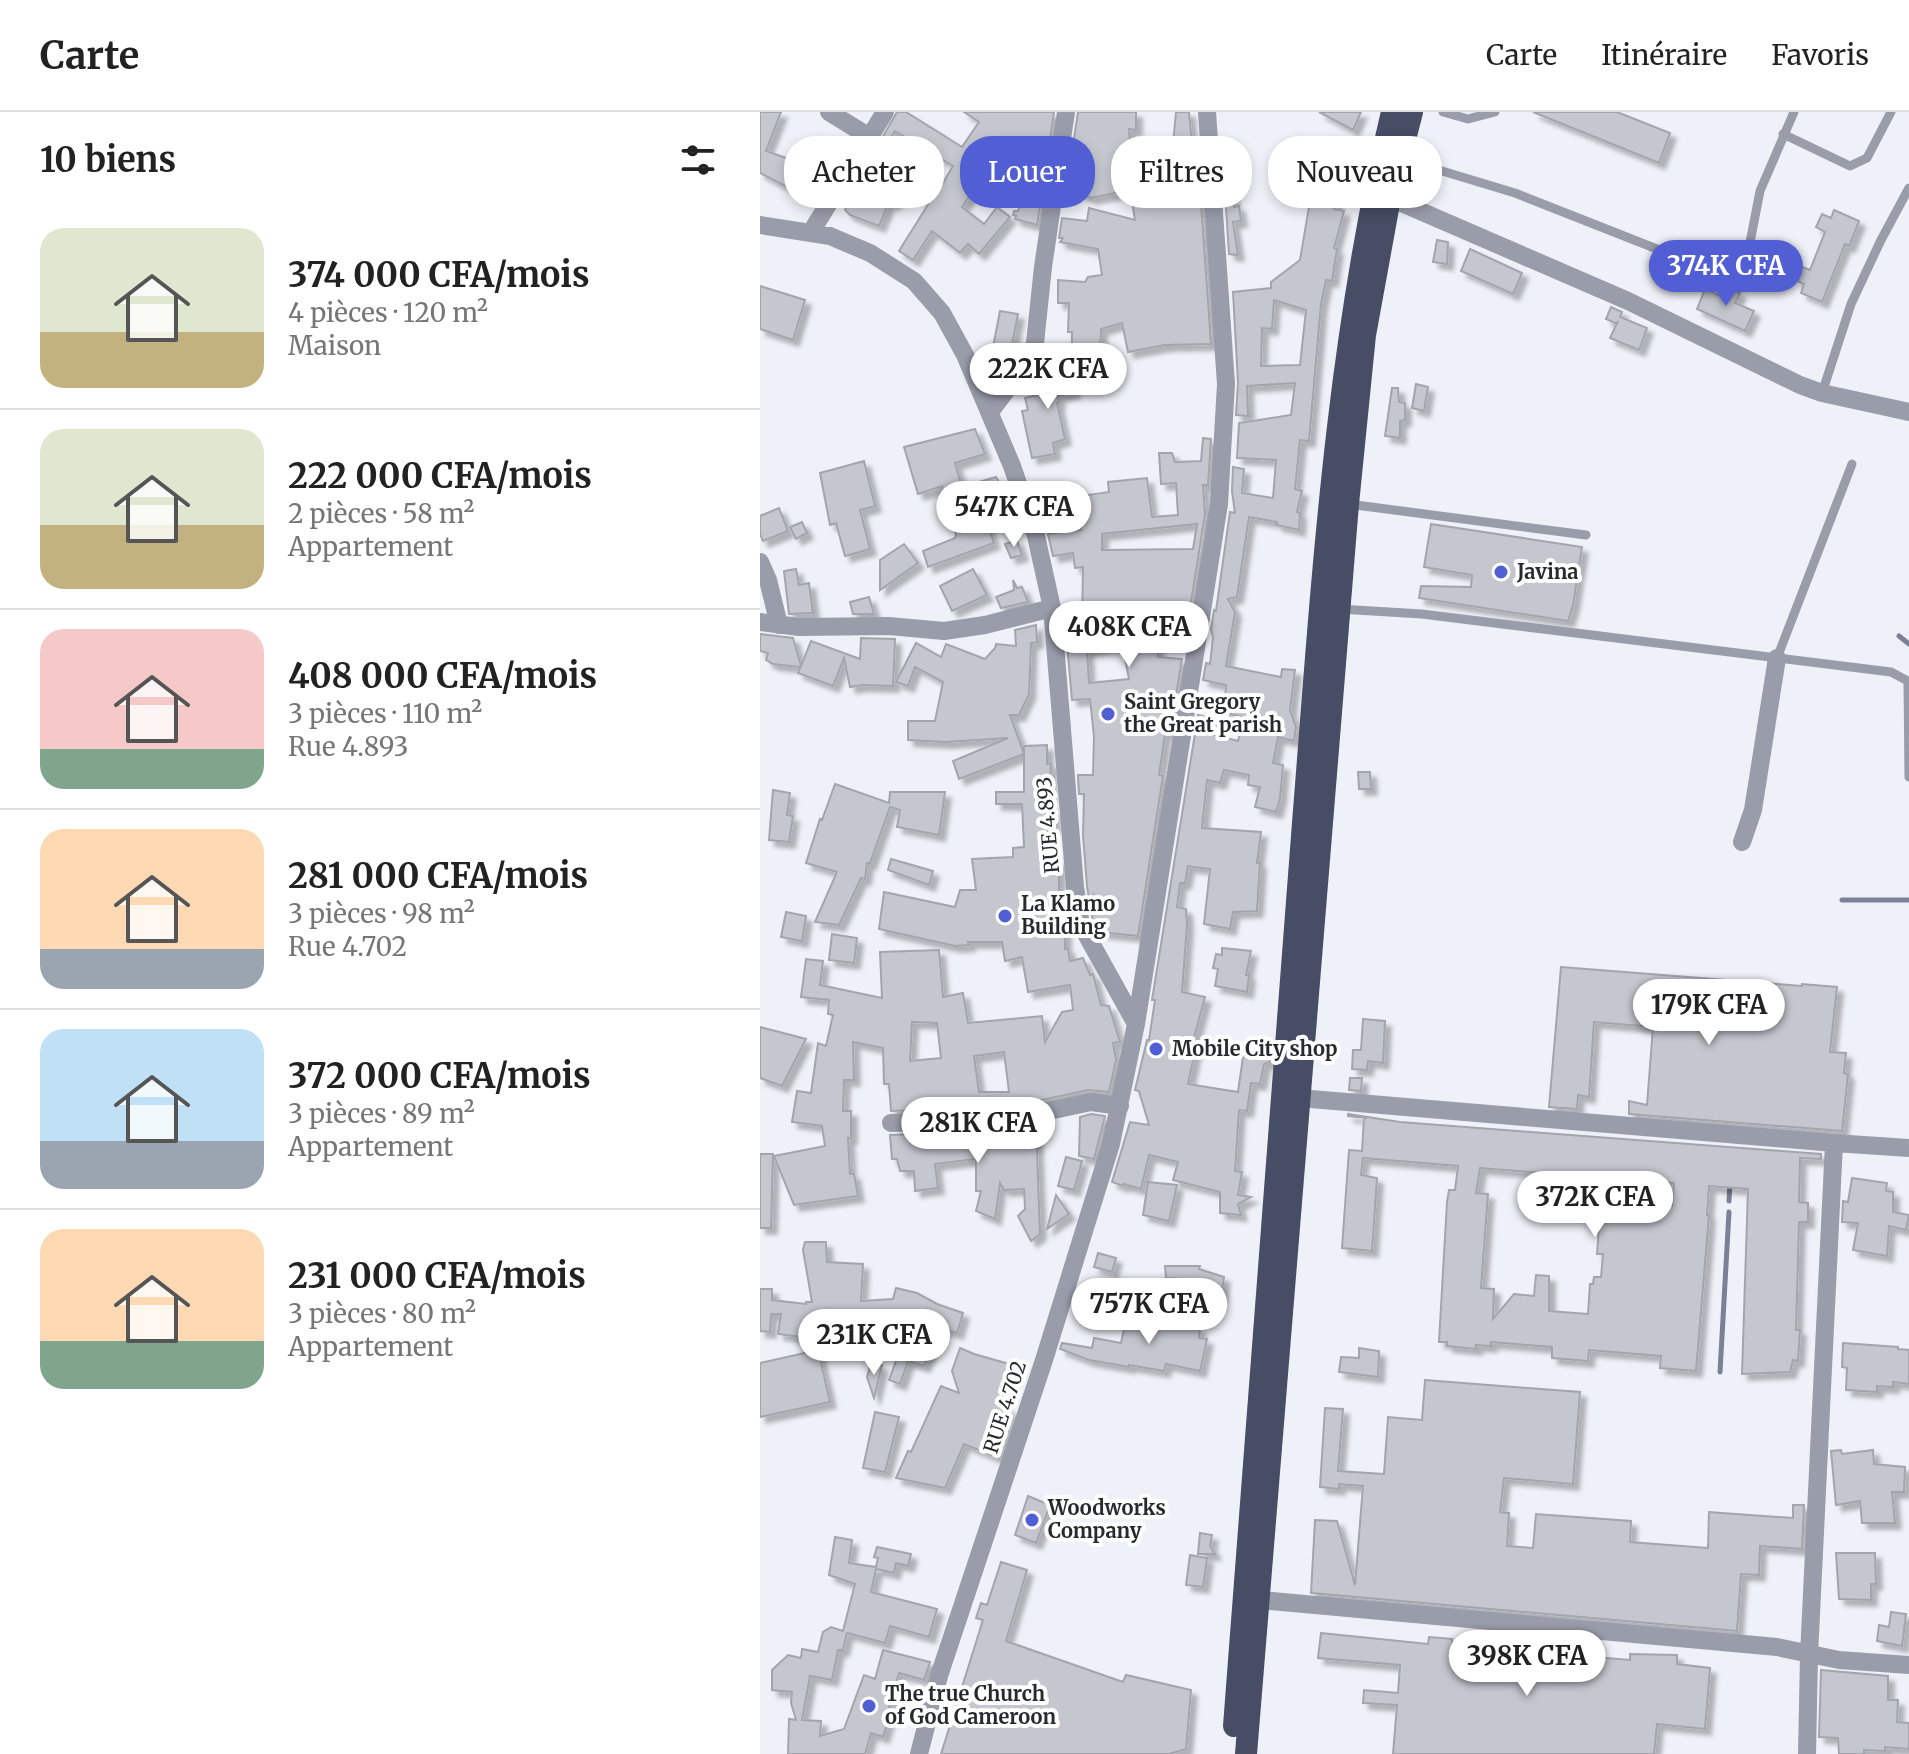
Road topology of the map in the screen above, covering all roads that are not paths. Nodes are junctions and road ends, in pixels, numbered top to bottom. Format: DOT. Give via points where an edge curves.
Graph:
graph roads {
  1 [pos="829,112"];
  2 [pos="885,112"];
  3 [pos="1066,112"];
  4 [pos="1207,112"];
  5 [pos="1392,112"];
  6 [pos="1412,112"];
  7 [pos="1443,112"];
  8 [pos="1495,112"];
  9 [pos="1794,112"];
  10 [pos="1891,112"];
  11 [pos="1783,134"];
  12 [pos="868,136"];
  13 [pos="1405,136"];
  14 [pos="1442,171"];
  15 [pos="1909,188"];
  16 [pos="825,208"];
  17 [pos="1388,208"];
  18 [pos="1413,208"];
  19 [pos="760,225"];
  20 [pos="811,232"];
  21 [pos="1357,334"];
  22 [pos="1822,393"];
  23 [pos="990,412"];
  24 [pos="1909,412"];
  25 [pos="1852,464"];
  26 [pos="1348,504"];
  27 [pos="1586,535"];
  28 [pos="760,562"];
  29 [pos="1052,608"];
  30 [pos="1339,609"];
  31 [pos="760,622"];
  32 [pos="779,625"];
  33 [pos="1777,658"];
  34 [pos="1909,777"];
  35 [pos="1312,822"];
  36 [pos="1742,842"];
  37 [pos="1136,1024"];
  38 [pos="1299,1098"];
  39 [pos="1120,1106"];
  40 [pos="891,1123"];
  41 [pos="1834,1143"];
  42 [pos="1909,1148"];
  43 [pos="1262,1460"];
  44 [pos="1260,1600"];
  45 [pos="1809,1655"];
  46 [pos="1909,1665"];
  47 [pos="919,1754"];
  48 [pos="1231,1754"];
  49 [pos="1246,1754"];
  50 [pos="1807,1754"];
  1 -- 12 [label="street"];
  2 -- 12 [label="street"];
  3 -- 23 [label="street" via="1035,343 1029,360"];
  4 -- 37 [label="street, RUE 4.702" via="1226,384 1219,504"];
  5 -- 21 [label="highway" via="1372,200"];
  6 -- 13 [label="highway"];
  7 -- 8 [label="lane" via="1468,119"];
  9 -- 11 [label="lane"];
  10 -- 11 [label="lane" via="1867,158 1850,166"];
  11 -- 14 [label="lane" via="1760,191 1747,258 1734,268 1657,249 1515,193"];
  15 -- 22 [label="lane" via="1851,304"];
  16 -- 20 [label="street"];
  17 -- 21 [label="highway"];
  18 -- 22 [label="street"];
  19 -- 20 [label="street, RUE 4.893"];
  20 -- 23 [label="street, RUE 4.893" via="870,253 914,281 942,313"];
  21 -- 26 [label="highway"];
  21 -- 35 [label="highway" via="1332,469"];
  22 -- 24 [label="street"];
  23 -- 29 [label="street, RUE 4.893" via="1036,536"];
  25 -- 33 [label="lane"];
  26 -- 27 [label="lane"];
  26 -- 30 [label="highway"];
  28 -- 32 [label="street"];
  29 -- 32 [label="street" via="944,631"];
  29 -- 37 [label="street, RUE 4.893" via="1081,925"];
  30 -- 33 [label="lane" via="1422,614"];
  30 -- 35 [label="highway"];
  31 -- 32 [label="street"];
  33 -- 34 [label="lane" via="1891,672 1908,681"];
  33 -- 36 [label="street" via="1753,810"];
  35 -- 38 [label="highway"];
  35 -- 43 [label="highway"];
  37 -- 39 [label="street, RUE 4.702"];
  38 -- 41 [label="street"];
  38 -- 43 [label="highway"];
  39 -- 40 [label="street" via="1091,1102 1011,1119"];
  39 -- 47 [label="street, RUE 4.702" via="1044,1360 939,1676"];
  41 -- 42 [label="street"];
  41 -- 45 [label="street"];
  43 -- 44 [label="highway"];
  43 -- 48 [label="highway"];
  44 -- 45 [label="street" via="1777,1647"];
  44 -- 49 [label="highway"];
  45 -- 46 [label="street"];
  45 -- 50 [label="street"];
}
